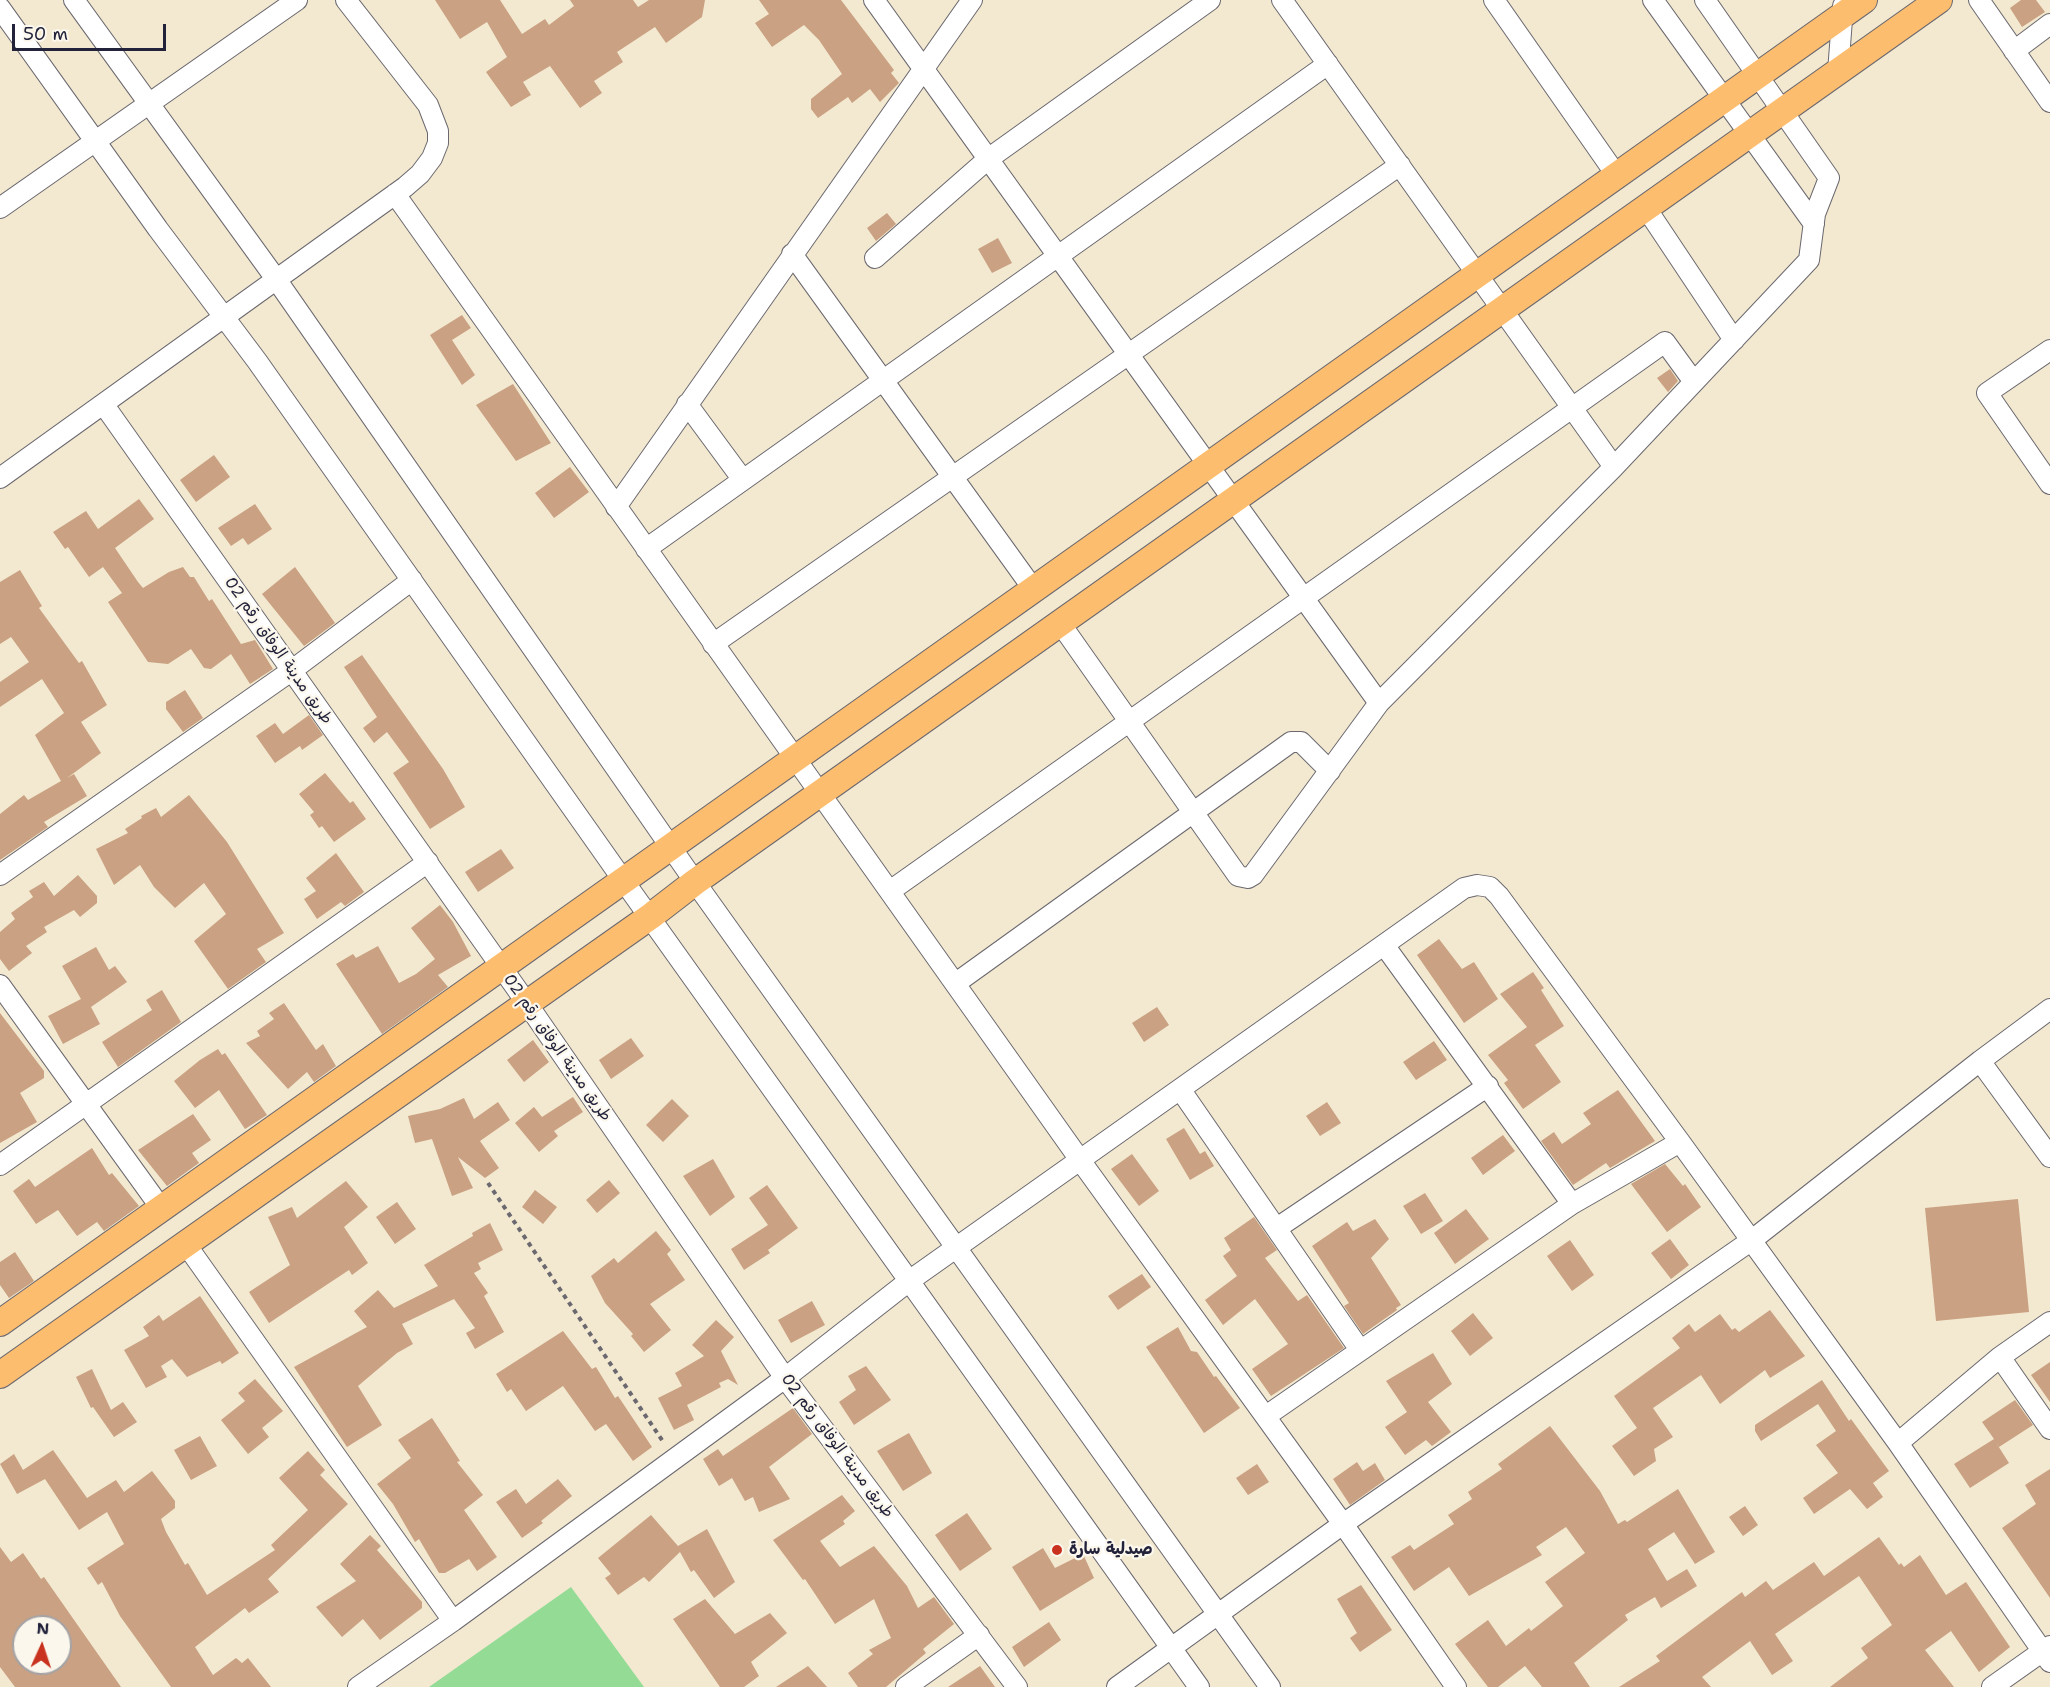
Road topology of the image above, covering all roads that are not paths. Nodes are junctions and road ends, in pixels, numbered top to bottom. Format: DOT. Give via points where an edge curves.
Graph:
graph roads {
  1 [pos="74,0"];
  2 [pos="297,0"];
  3 [pos="346,0"];
  4 [pos="874,0"];
  5 [pos="972,0"];
  6 [pos="1210,0"];
  7 [pos="1282,0"];
  8 [pos="1494,0"];
  9 [pos="1653,0"];
  10 [pos="1705,0"];
  11 [pos="1864,0"];
  12 [pos="1939,0"];
  13 [pos="1978,0"];
  14 [pos="1843,7"];
  15 [pos="0,8"];
  16 [pos="2050,24"];
  17 [pos="2014,51"];
  18 [pos="1328,64"];
  19 [pos="924,70"];
  20 [pos="1838,72"];
  21 [pos="1758,76"];
  22 [pos="1724,100"];
  23 [pos="149,102"];
  24 [pos="2050,102"];
  25 [pos="1782,111"];
  26 [pos="1749,134"];
  27 [pos="97,140"];
  28 [pos="988,159"];
  29 [pos="1400,165"];
  30 [pos="1617,176"];
  31 [pos="395,194"];
  32 [pos="0,208"];
  33 [pos="1646,208"];
  34 [pos="1814,224"];
  35 [pos="792,254"];
  36 [pos="1058,256"];
  37 [pos="875,258"];
  38 [pos="1478,274"];
  39 [pos="276,279"];
  40 [pos="1502,309"];
  41 [pos="223,316"];
  42 [pos="1734,339"];
  43 [pos="2050,351"];
  44 [pos="1128,354"];
  45 [pos="883,380"];
  46 [pos="1694,382"];
  47 [pos="687,404"];
  48 [pos="104,405"];
  49 [pos="1572,408"];
  50 [pos="1208,466"];
  51 [pos="1614,467"];
  52 [pos="952,477"];
  53 [pos="0,478"];
  54 [pos="742,480"];
  55 [pos="2050,484"];
  56 [pos="1233,500"];
  57 [pos="616,507"];
  58 [pos="646,549"];
  59 [pos="412,580"];
  60 [pos="1034,590"];
  61 [pos="1304,598"];
  62 [pos="1060,623"];
  63 [pos="713,644"];
  64 [pos="291,671"];
  65 [pos="1379,703"];
  66 [pos="1129,722"];
  67 [pos="795,759"];
  68 [pos="1330,771"];
  69 [pos="820,794"];
  70 [pos="1194,812"];
  71 [pos="670,847"];
  72 [pos="428,862"];
  73 [pos="0,875"];
  74 [pos="623,880"];
  75 [pos="694,882"];
  76 [pos="890,891"];
  77 [pos="651,916"];
  78 [pos="1384,945"];
  79 [pos="501,967"];
  80 [pos="956,983"];
  81 [pos="0,985"];
  82 [pos="526,1002"];
  83 [pos="2050,1009"];
  84 [pos="1980,1060"];
  85 [pos="1488,1086"];
  86 [pos="1180,1089"];
  87 [pos="85,1106"];
  88 [pos="1680,1142"];
  89 [pos="2050,1157"];
  90 [pos="1080,1160"];
  91 [pos="0,1165"];
  92 [pos="1572,1204"];
  93 [pos="161,1208"];
  94 [pos="1277,1228"];
  95 [pos="1752,1239"];
  96 [pos="186,1243"];
  97 [pos="956,1247"];
  98 [pos="909,1281"];
  99 [pos="2050,1322"];
  100 [pos="0,1323"];
  101 [pos="1360,1350"];
  102 [pos="2000,1357"];
  103 [pos="0,1375"];
  104 [pos="785,1378"];
  105 [pos="1266,1416"];
  106 [pos="2050,1429"];
  107 [pos="1898,1443"];
  108 [pos="1343,1524"];
  109 [pos="1219,1613"];
  110 [pos="453,1621"];
  111 [pos="979,1635"];
  112 [pos="1172,1648"];
  113 [pos="2048,1654"];
  114 [pos="358,1687"];
  115 [pos="906,1687"];
  116 [pos="1017,1687"];
  117 [pos="1117,1687"];
  118 [pos="1199,1687"];
  119 [pos="1270,1687"];
  120 [pos="1456,1687"];
  121 [pos="1992,1687"];
  1 -- 23 [label="street"];
  2 -- 23 [label="street"];
  3 -- 31 [label="street" via="436,120 438,143 432,158 420,174"];
  4 -- 19 [label="street"];
  5 -- 19 [label="street"];
  6 -- 28 [label="street"];
  7 -- 18 [label="street"];
  8 -- 30 [label="street"];
  9 -- 22 [label="street"];
  10 -- 21 [label="street"];
  11 -- 14 [label="main road"];
  12 -- 20 [label="main road"];
  13 -- 17 [label="street"];
  14 -- 20 [label="street"];
  14 -- 21 [label="main road"];
  15 -- 27 [label="street"];
  16 -- 17 [label="street"];
  17 -- 24 [label="street"];
  18 -- 29 [label="street"];
  18 -- 36 [label="street"];
  19 -- 28 [label="street"];
  19 -- 35 [label="street"];
  20 -- 25 [label="main road"];
  21 -- 22 [label="main road"];
  21 -- 25 [label="street"];
  22 -- 26 [label="street"];
  22 -- 30 [label="main road"];
  23 -- 27 [label="street"];
  23 -- 39 [label="street"];
  25 -- 26 [label="main road"];
  25 -- 34 [label="street" via="1829,178"];
  26 -- 33 [label="main road"];
  26 -- 34 [label="street"];
  27 -- 32 [label="street"];
  27 -- 41 [label="street"];
  28 -- 36 [label="street"];
  28 -- 37 [label="street"];
  29 -- 38 [label="street"];
  29 -- 44 [label="street"];
  30 -- 38 [label="main road"];
  31 -- 39 [label="street"];
  31 -- 57 [label="street"];
  33 -- 40 [label="main road"];
  33 -- 42 [label="street"];
  34 -- 42 [label="street" via="1809,260"];
  35 -- 45 [label="street"];
  35 -- 47 [label="street"];
  36 -- 44 [label="street"];
  36 -- 45 [label="street"];
  38 -- 40 [label="street"];
  38 -- 50 [label="main road"];
  39 -- 41 [label="street"];
  39 -- 71 [label="street"];
  40 -- 49 [label="street"];
  40 -- 56 [label="main road"];
  41 -- 48 [label="street"];
  41 -- 59 [label="street"];
  42 -- 46 [label="street"];
  43 -- 55 [label="street" via="1987,393"];
  44 -- 50 [label="street"];
  44 -- 52 [label="street"];
  45 -- 52 [label="street"];
  45 -- 54 [label="street"];
  46 -- 49 [label="street" via="1665,342"];
  46 -- 51 [label="street"];
  47 -- 54 [label="street"];
  47 -- 57 [label="street"];
  48 -- 53 [label="street"];
  48 -- 64 [label="street, طريق مدينة الوفاق رقم 02"];
  49 -- 51 [label="street"];
  49 -- 61 [label="street"];
  50 -- 56 [label="street"];
  50 -- 60 [label="main road"];
  51 -- 65 [label="street"];
  52 -- 60 [label="street"];
  52 -- 63 [label="street"];
  54 -- 58 [label="street"];
  56 -- 61 [label="street"];
  56 -- 62 [label="main road"];
  57 -- 58 [label="street"];
  58 -- 63 [label="street"];
  59 -- 64 [label="street"];
  59 -- 74 [label="street"];
  60 -- 67 [label="main road"];
  61 -- 65 [label="street"];
  61 -- 66 [label="street"];
  62 -- 66 [label="street"];
  62 -- 69 [label="main road"];
  63 -- 67 [label="street"];
  64 -- 72 [label="street, طريق مدينة الوفاق رقم 02"];
  64 -- 73 [label="street"];
  65 -- 68 [label="street"];
  66 -- 70 [label="street"];
  66 -- 76 [label="street"];
  67 -- 69 [label="street"];
  67 -- 71 [label="main road"];
  68 -- 70 [label="street" via="1301,742 1292,742"];
  68 -- 70 [label="street" via="1248,878 1238,876"];
  69 -- 75 [label="main road"];
  69 -- 76 [label="street"];
  70 -- 80 [label="street"];
  71 -- 74 [label="main road"];
  71 -- 75 [label="street"];
  72 -- 79 [label="street, طريق مدينة الوفاق رقم 02"];
  72 -- 87 [label="street"];
  74 -- 77 [label="street"];
  74 -- 79 [label="main road"];
  75 -- 77 [label="main road"];
  75 -- 97 [label="street"];
  76 -- 80 [label="street"];
  77 -- 82 [label="main road"];
  77 -- 98 [label="street"];
  78 -- 85 [label="street"];
  78 -- 86 [label="street"];
  78 -- 88 [label="street" via="1464,888 1490,887"];
  79 -- 82 [label="street, طريق مدينة الوفاق رقم 02"];
  79 -- 93 [label="main road"];
  80 -- 90 [label="street"];
  81 -- 87 [label="street"];
  82 -- 96 [label="main road"];
  82 -- 104 [label="street, طريق مدينة الوفاق رقم 02"];
  83 -- 84 [label="street"];
  84 -- 89 [label="street"];
  84 -- 95 [label="street"];
  85 -- 92 [label="street"];
  85 -- 94 [label="street"];
  86 -- 90 [label="street"];
  86 -- 94 [label="street"];
  87 -- 91 [label="street"];
  87 -- 93 [label="street"];
  88 -- 92 [label="street"];
  88 -- 95 [label="street"];
  90 -- 97 [label="street"];
  90 -- 105 [label="street"];
  92 -- 101 [label="street"];
  93 -- 100 [label="main road"];
  94 -- 101 [label="street"];
  95 -- 107 [label="street"];
  95 -- 108 [label="street"];
  96 -- 103 [label="main road"];
  96 -- 110 [label="street"];
  97 -- 98 [label="street"];
  97 -- 109 [label="street"];
  98 -- 104 [label="street"];
  98 -- 112 [label="street"];
  99 -- 102 [label="street"];
  101 -- 105 [label="street"];
  102 -- 106 [label="street"];
  102 -- 107 [label="street"];
  104 -- 110 [label="street"];
  104 -- 111 [label="street, طريق مدينة الوفاق رقم 02"];
  105 -- 108 [label="street"];
  107 -- 113 [label="street"];
  108 -- 109 [label="street"];
  108 -- 120 [label="street"];
  109 -- 112 [label="street"];
  109 -- 119 [label="street"];
  110 -- 114 [label="street"];
  111 -- 115 [label="street"];
  111 -- 116 [label="street, طريق مدينة الوفاق رقم 02"];
  112 -- 117 [label="street"];
  112 -- 118 [label="street"];
  113 -- 121 [label="street"];
}
